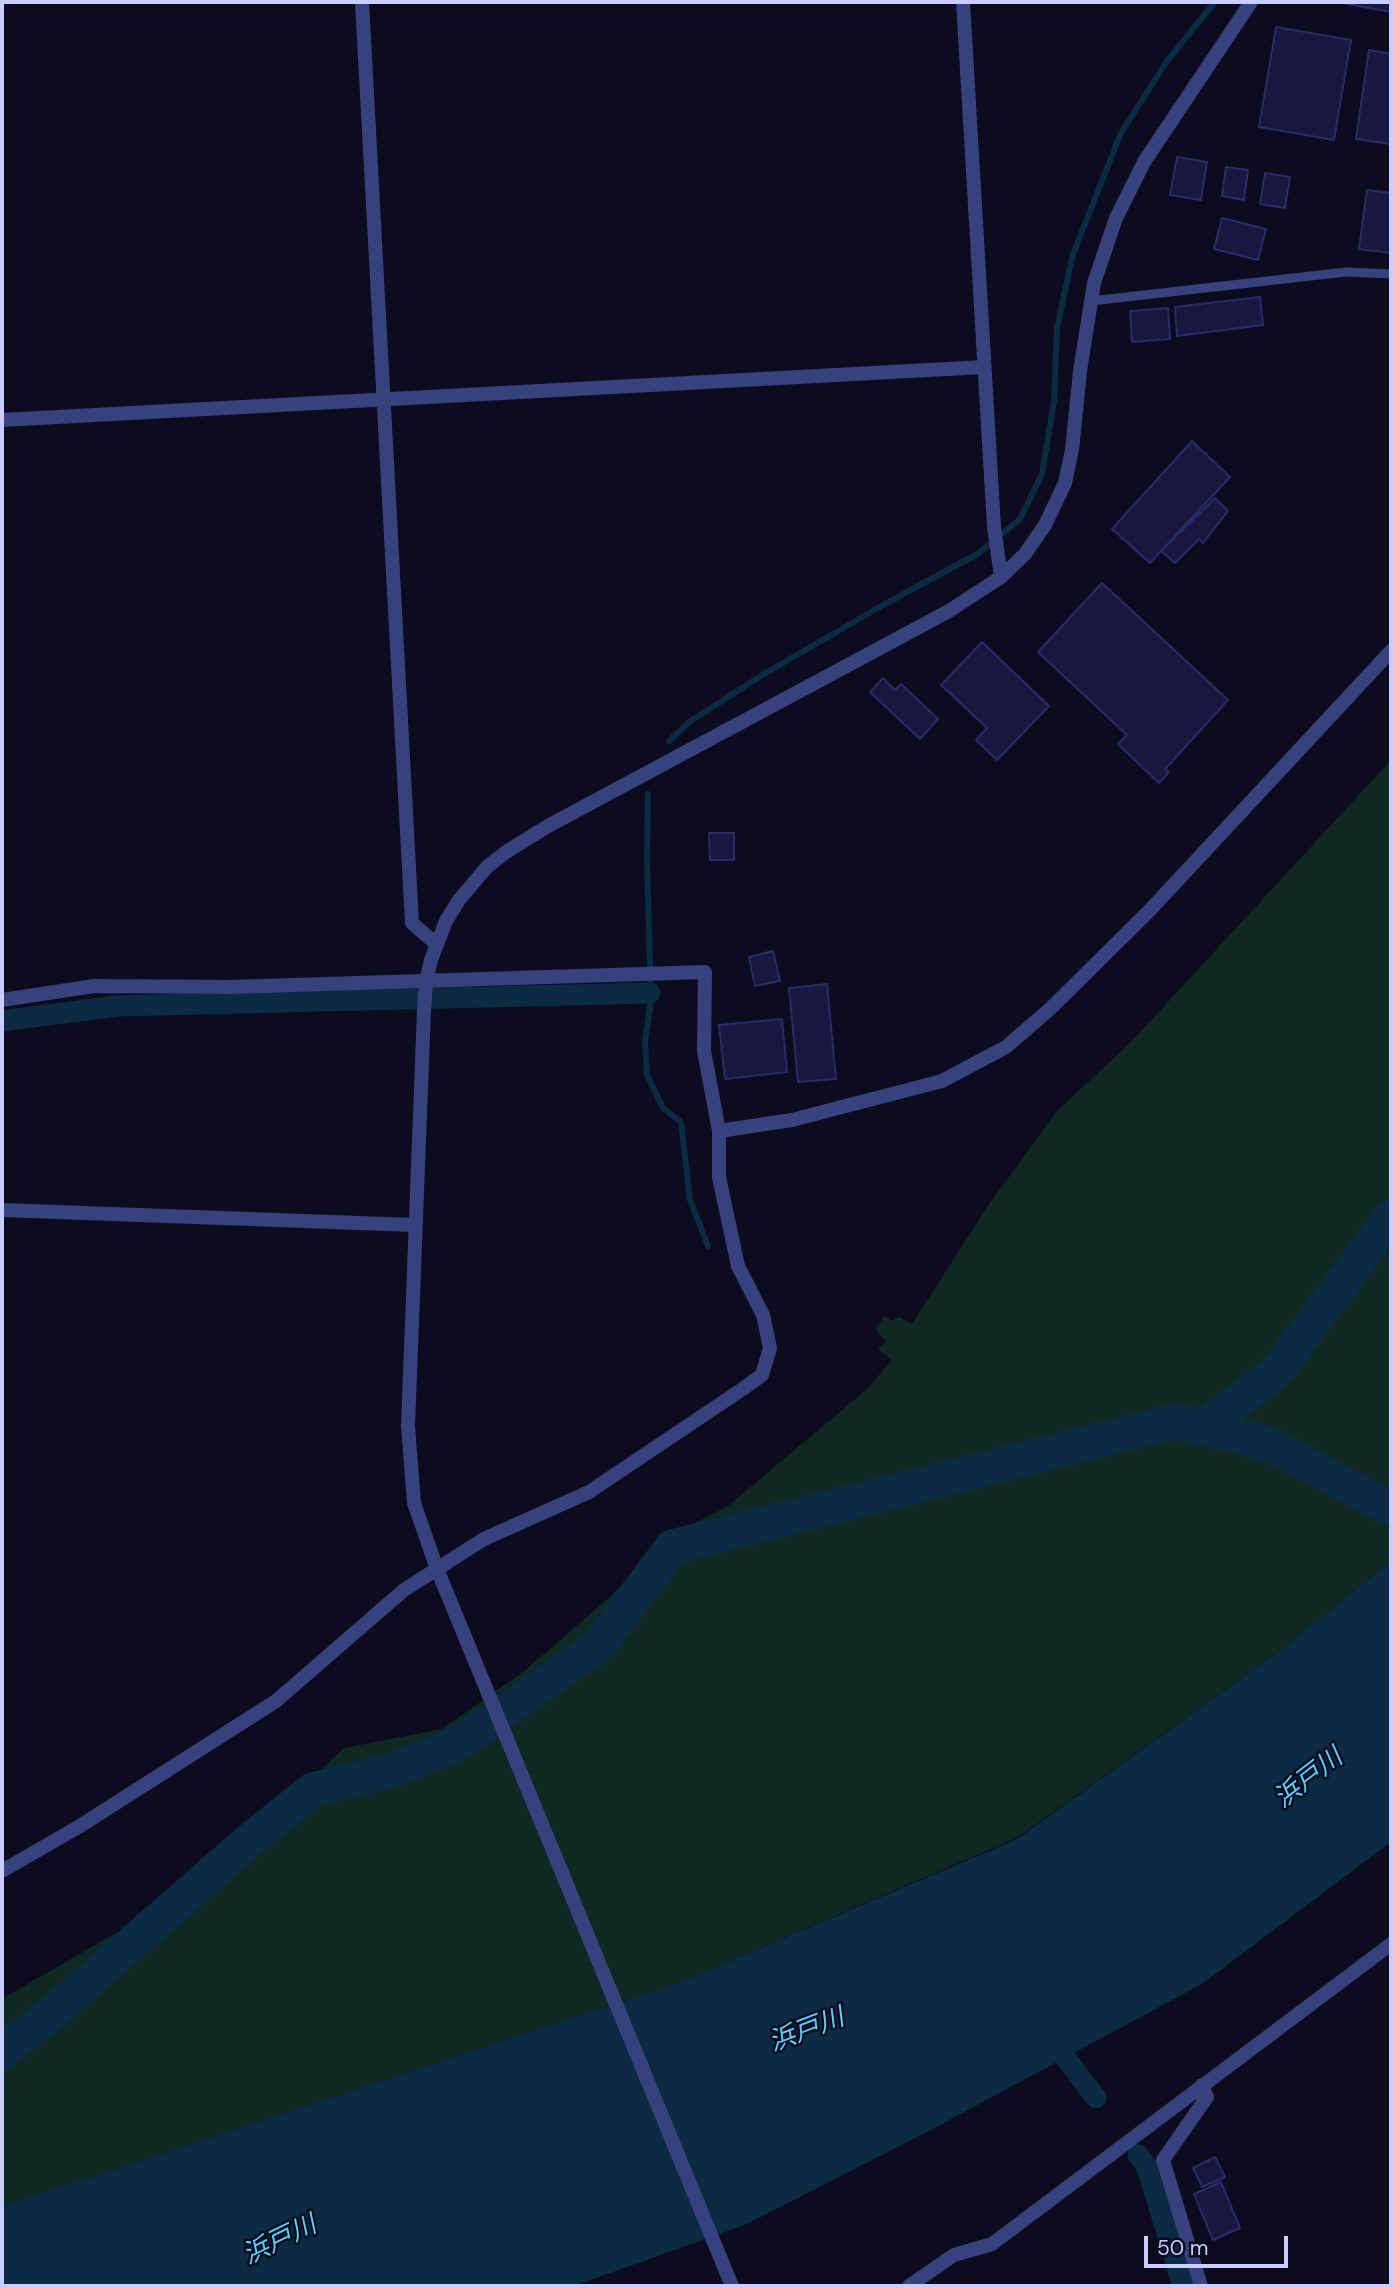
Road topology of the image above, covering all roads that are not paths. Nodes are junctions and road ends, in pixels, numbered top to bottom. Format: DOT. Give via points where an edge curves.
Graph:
graph roads {
  1 [pos="362,2"];
  2 [pos="963,2"];
  3 [pos="1251,2"];
  4 [pos="1391,274"];
  5 [pos="1091,301"];
  6 [pos="984,367"];
  7 [pos="382,400"];
  8 [pos="2,420"];
  9 [pos="1001,577"];
  10 [pos="1391,651"];
  11 [pos="436,944"];
  12 [pos="426,982"];
  13 [pos="2,1000"];
  14 [pos="719,1131"];
  15 [pos="2,1210"];
  16 [pos="414,1225"];
  17 [pos="437,1569"];
  18 [pos="2,1871"];
  19 [pos="1391,1944"];
  20 [pos="1202,2085"];
  21 [pos="732,2286"];
  22 [pos="909,2286"];
  23 [pos="1201,2286"];
  1 -- 7 [label="street"];
  2 -- 6 [label="street"];
  3 -- 5 [label="street" via="1132,184 1105,245"];
  4 -- 5 [label="lane" via="1346,272"];
  5 -- 9 [label="street" via="1065,483 1036,541"];
  6 -- 7 [label="street"];
  6 -- 9 [label="street"];
  7 -- 8 [label="street"];
  7 -- 11 [label="street" via="412,923"];
  9 -- 11 [label="street" via="949,611 526,839 473,883"];
  10 -- 14 [label="street" via="1150,910 1006,1047 942,1081 792,1120"];
  11 -- 12 [label="street"];
  12 -- 13 [label="street" via="94,986"];
  12 -- 14 [label="street" via="705,972 704,1051"];
  12 -- 16 [label="street"];
  14 -- 17 [label="street" via="719,1177 738,1266 763,1315 770,1348 762,1375 589,1492 484,1539"];
  15 -- 16 [label="street"];
  16 -- 17 [label="street" via="410,1467 414,1503"];
  17 -- 18 [label="street" via="404,1590 276,1701"];
  17 -- 21 [label="street"];
  19 -- 20 [label="street"];
  20 -- 22 [label="street" via="992,2244 954,2255"];
  20 -- 23 [label="street" via="1207,2096 1163,2160"];
}
